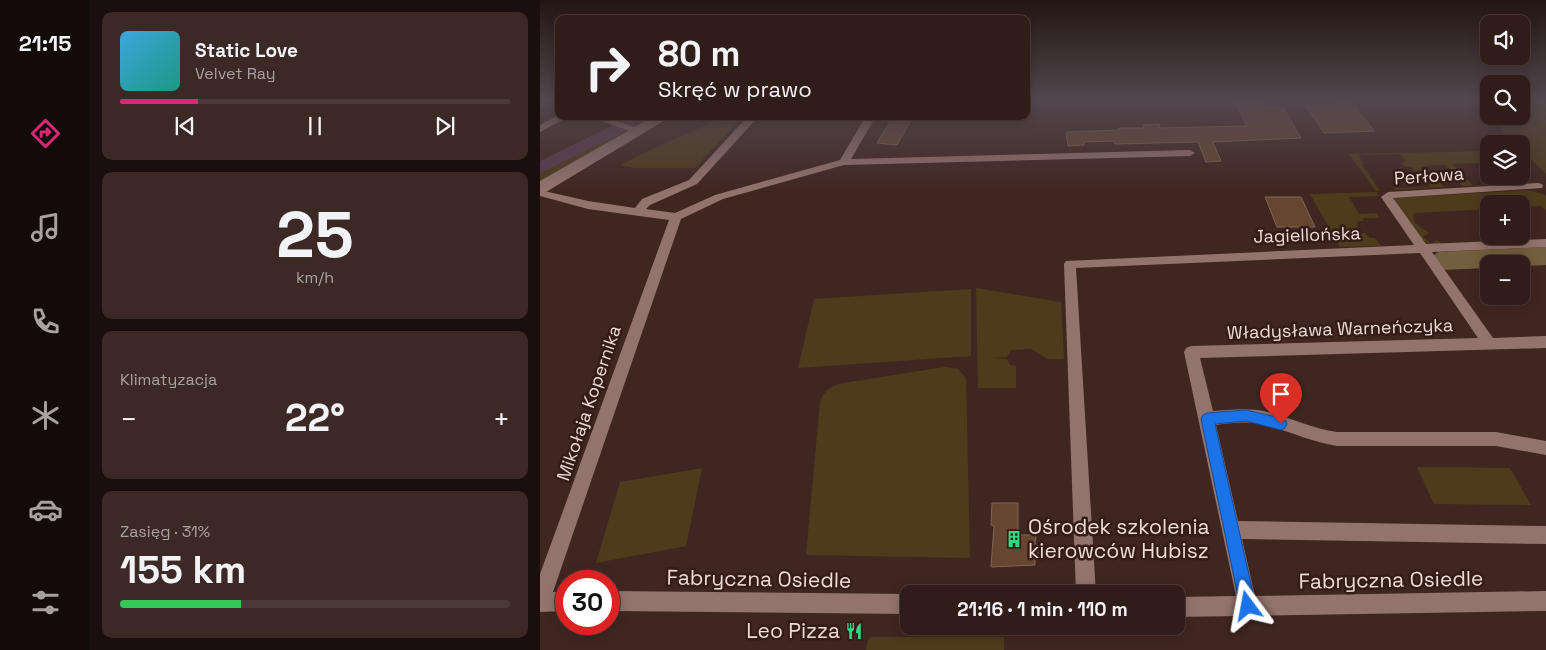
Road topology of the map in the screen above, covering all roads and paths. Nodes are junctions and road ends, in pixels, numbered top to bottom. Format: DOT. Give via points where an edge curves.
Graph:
graph roads {
  1 [pos="634,130"];
  2 [pos="741,130"];
  3 [pos="862,130"];
  4 [pos="1190,153"];
  5 [pos="844,162"];
  6 [pos="684,186"];
  7 [pos="1538,186"];
  8 [pos="540,188"];
  9 [pos="540,194"];
  10 [pos="713,200"];
  11 [pos="636,212"];
  12 [pos="676,217"];
  13 [pos="1546,243"];
  14 [pos="1423,248"];
  15 [pos="1546,342"];
  16 [pos="1489,343"];
  17 [pos="1207,419"];
  18 [pos="1546,448"];
  19 [pos="1233,530"];
  20 [pos="1546,535"];
  21 [pos="1085,585"];
  22 [pos="555,601"];
  23 [pos="620,601"];
  24 [pos="1546,601"];
  25 [pos="540,602"];
  26 [pos="900,604"];
  27 [pos="1185,606"];
  28 [pos="1248,606"];
  1 -- 8 [label="street"];
  2 -- 6 [label="street" via="693,182"];
  3 -- 5 [label="street"];
  4 -- 5 [label="street"];
  5 -- 10 [label="street"];
  6 -- 10 [label="street" via="698,188"];
  6 -- 11 [label="street" via="646,202"];
  7 -- 14 [label="street, Perłowa" via="1388,196 1387,200"];
  9 -- 11 [label="street"];
  10 -- 12 [label="street"];
  11 -- 12 [label="street"];
  12 -- 25 [label="street, Mikołaja Kopernika"];
  13 -- 14 [label="street, Jagiellońska"];
  14 -- 16 [label="street, Władysława Warneńczyka"];
  14 -- 21 [label="street, Jagiellońska" via="1070,264"];
  15 -- 16 [label="street, Władysława Warneńczyka"];
  16 -- 17 [label="street, Władysława Warneńczyka" via="1191,352"];
  17 -- 18 [label="street" via="1256,417 1336,440 1496,439"];
  17 -- 19 [label="street"];
  19 -- 20 [label="street"];
  19 -- 28 [label="street"];
  22 -- 25 [label="street"];
  23 -- 26 [label="street, Fabryczna Osiedle"];
  24 -- 28 [label="street, Fabryczna Osiedle"];
  27 -- 28 [label="street, Fabryczna Osiedle"];
}
